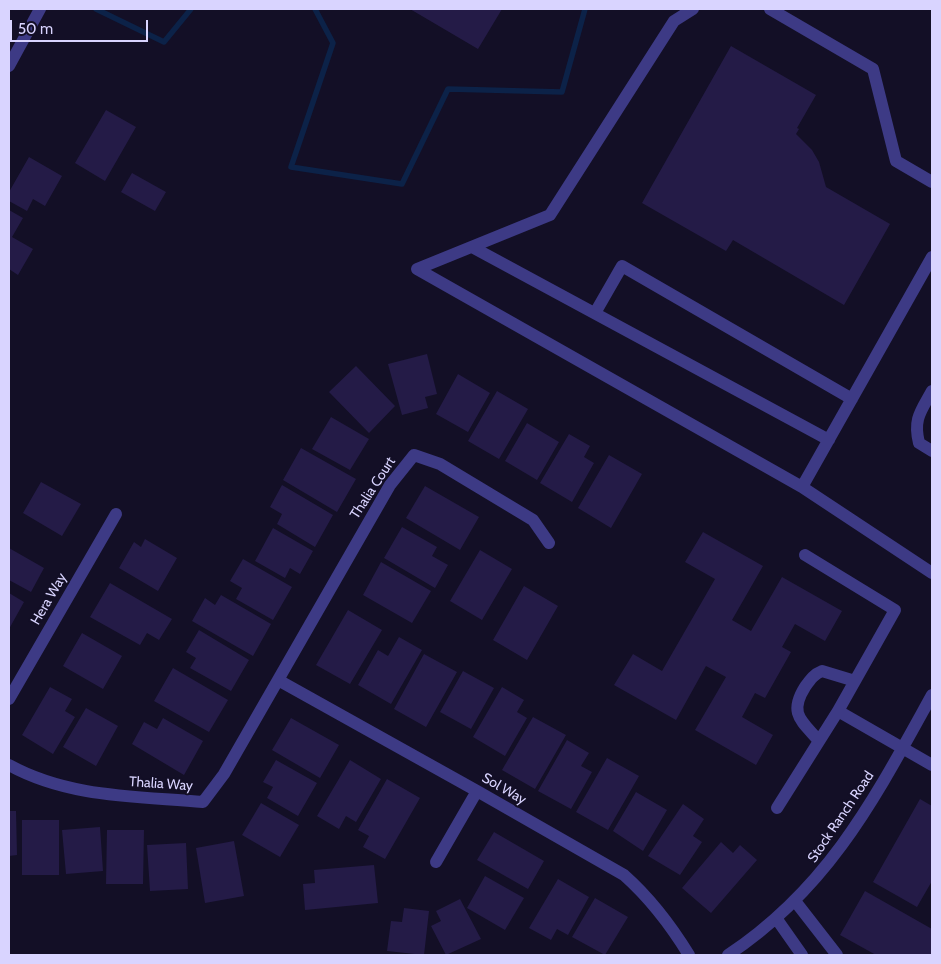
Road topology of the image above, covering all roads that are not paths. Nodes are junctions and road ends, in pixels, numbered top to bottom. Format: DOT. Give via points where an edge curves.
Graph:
graph roads {
  1 [pos="40,9"];
  2 [pos="693,9"];
  3 [pos="770,9"];
  4 [pos="9,66"];
  5 [pos="932,182"];
  6 [pos="472,247"];
  7 [pos="932,257"];
  8 [pos="595,314"];
  9 [pos="932,391"];
  10 [pos="852,399"];
  11 [pos="829,440"];
  12 [pos="932,451"];
  13 [pos="802,488"];
  14 [pos="116,514"];
  15 [pos="549,543"];
  16 [pos="805,555"];
  17 [pos="932,573"];
  18 [pos="278,680"];
  19 [pos="855,681"];
  20 [pos="932,695"];
  21 [pos="9,699"];
  22 [pos="838,711"];
  23 [pos="819,741"];
  24 [pos="902,749"];
  25 [pos="9,765"];
  26 [pos="932,765"];
  27 [pos="477,790"];
  28 [pos="777,808"];
  29 [pos="436,862"];
  30 [pos="795,901"];
  31 [pos="776,918"];
  32 [pos="688,955"];
  33 [pos="728,955"];
  34 [pos="802,955"];
  35 [pos="837,955"];
  1 -- 4 [label="street"];
  2 -- 6 [label="street" via="674,21 550,215"];
  3 -- 5 [label="street" via="873,69 896,161"];
  6 -- 8 [label="street"];
  6 -- 13 [label="street" via="417,270"];
  7 -- 10 [label="street"];
  8 -- 10 [label="street" via="622,266"];
  8 -- 11 [label="street"];
  9 -- 12 [label="street" via="916,420 915,430 919,444"];
  10 -- 11 [label="street"];
  11 -- 13 [label="street"];
  13 -- 17 [label="street"];
  14 -- 21 [label="street, Hera Way"];
  15 -- 18 [label="street, Thalia Court" via="533,520 440,464 414,455 390,485"];
  16 -- 19 [label="street" via="896,610"];
  18 -- 25 [label="street, Thalia Way" via="224,774 202,802 138,799 76,790 30,777"];
  18 -- 27 [label="street, Sol Way"];
  19 -- 22 [label="street"];
  19 -- 23 [label="street" via="822,671 812,676 803,690 796,704 797,714"];
  20 -- 24 [label="street, Stock Ranch Road"];
  22 -- 23 [label="street"];
  22 -- 24 [label="street"];
  23 -- 28 [label="street"];
  24 -- 26 [label="street"];
  24 -- 30 [label="street, Stock Ranch Road" via="847,840"];
  27 -- 29 [label="street"];
  27 -- 32 [label="street, Sol Way" via="624,875 644,892 667,920"];
  30 -- 31 [label="street, Stock Ranch Road"];
  30 -- 35 [label="street"];
  31 -- 33 [label="street, Stock Ranch Road"];
  31 -- 34 [label="street"];
}
